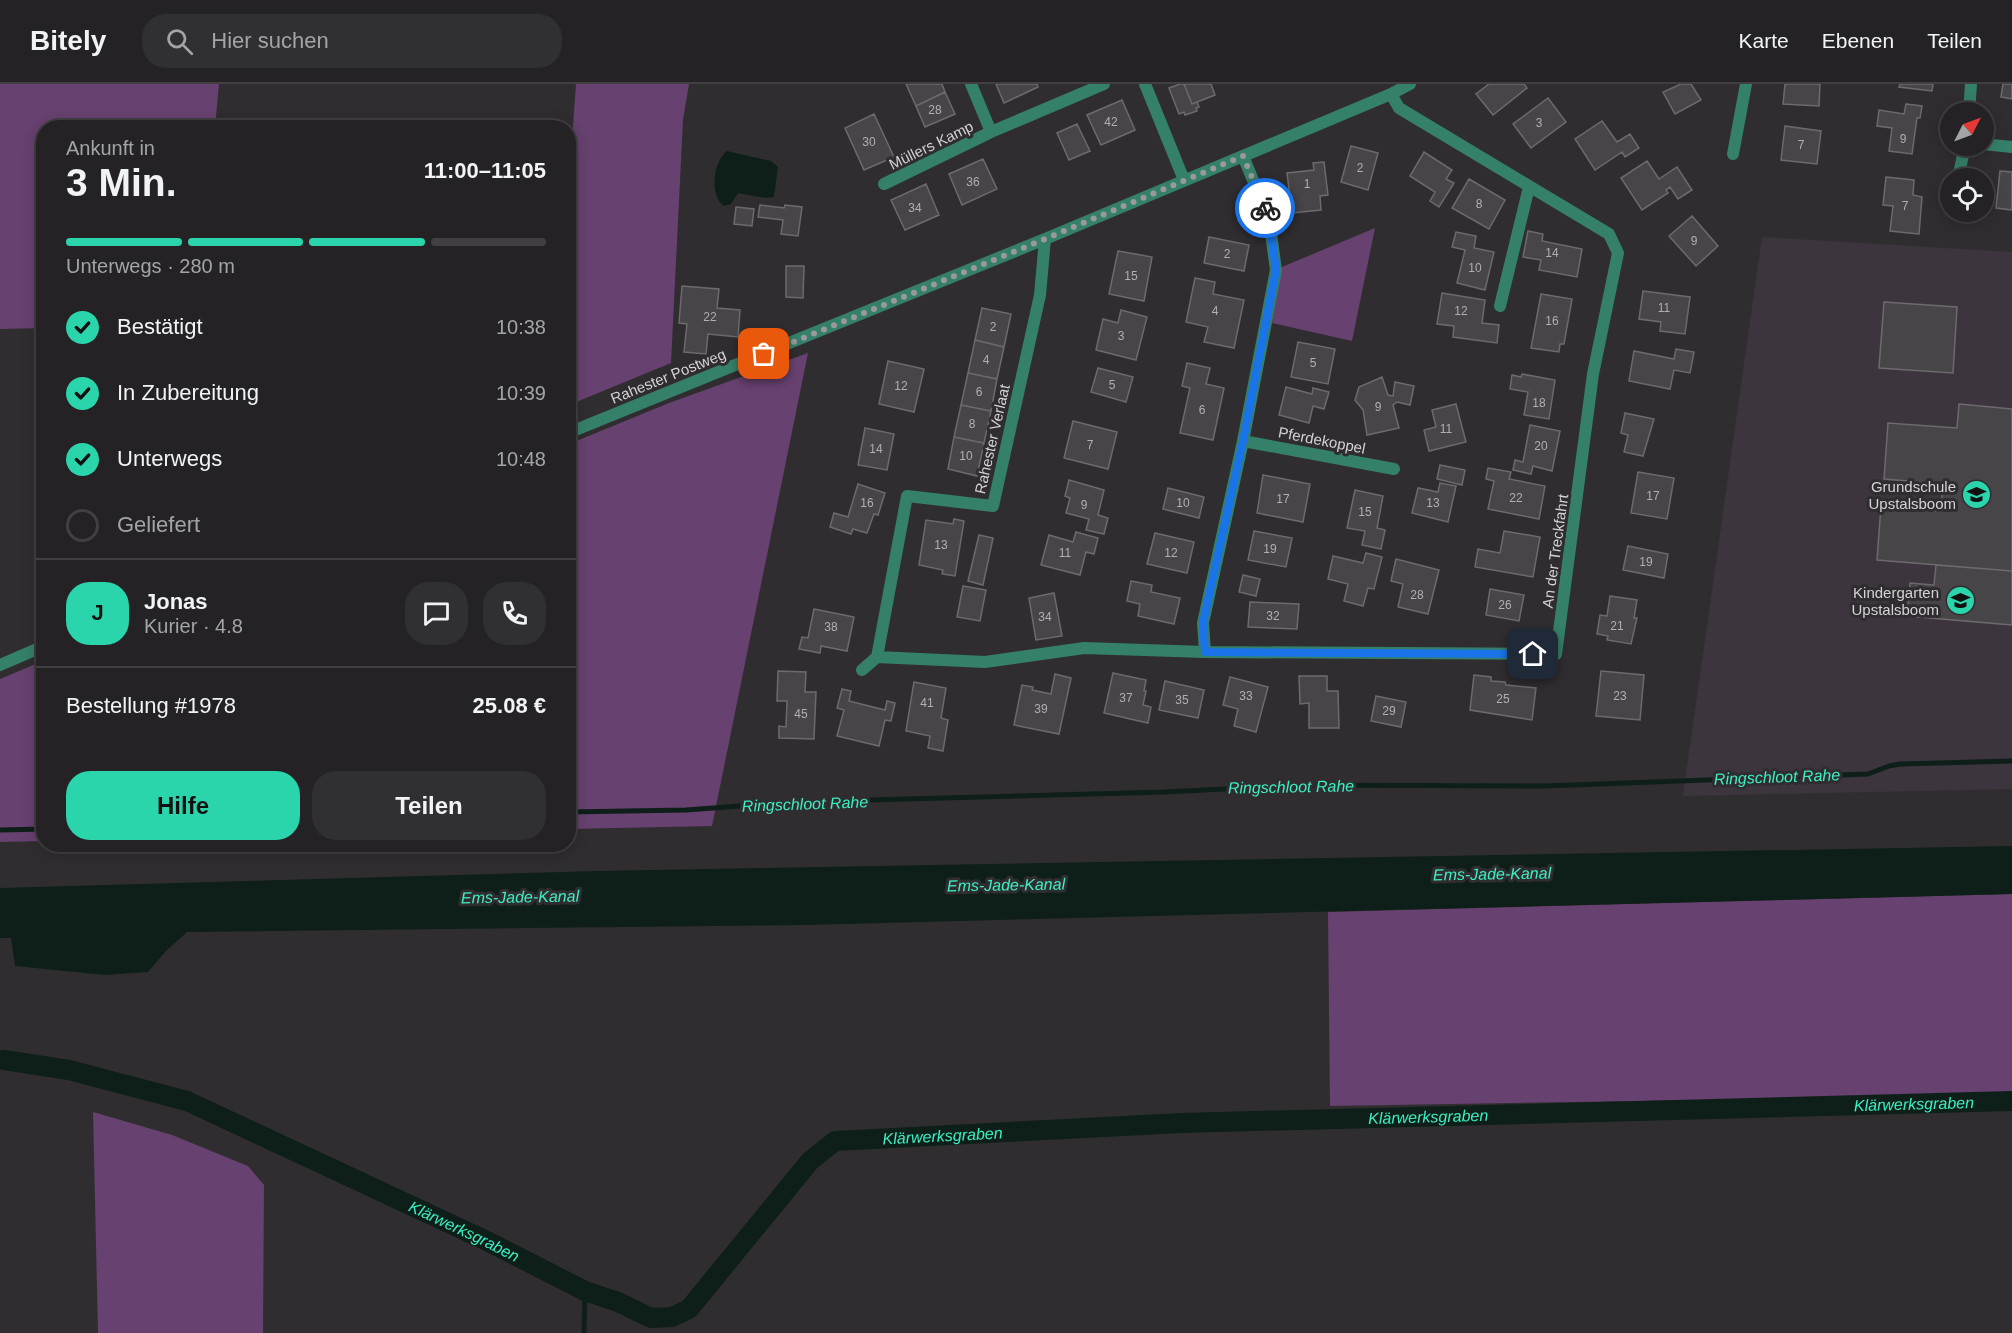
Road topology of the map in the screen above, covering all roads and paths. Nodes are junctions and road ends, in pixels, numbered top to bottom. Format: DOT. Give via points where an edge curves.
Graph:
graph roads {
  1 [pos="971,84"];
  2 [pos="1104,84"];
  3 [pos="1145,84"];
  4 [pos="1410,84"];
  5 [pos="1746,84"];
  6 [pos="1971,84"];
  7 [pos="1391,94"];
  8 [pos="1970,102"];
  9 [pos="992,132"];
  10 [pos="1994,145"];
  11 [pos="2012,147"];
  12 [pos="1733,154"];
  13 [pos="1243,156"];
  14 [pos="1184,180"];
  15 [pos="884,184"];
  16 [pos="1529,187"];
  17 [pos="1045,239"];
  18 [pos="1500,306"];
  19 [pos="576,430"];
  20 [pos="1243,441"];
  21 [pos="1394,470"];
  22 [pos="36,649"];
  23 [pos="1205,652"];
  24 [pos="877,657"];
  25 [pos="0,665"];
  26 [pos="862,670"];
  1 -- 9 [label="street, Müllers Kamp"];
  2 -- 9 [label="street, Müllers Kamp"];
  3 -- 14 [label="street"];
  4 -- 7 [label="street, Rahester Postweg"];
  5 -- 12 [label="street"];
  6 -- 8 [label="street"];
  7 -- 13 [label="street, Rahester Postweg"];
  7 -- 16 [label="street, An der Treckfahrt" via="1399,108"];
  9 -- 15 [label="street, Müllers Kamp"];
  10 -- 11 [label="street"];
  13 -- 14 [label="street, Rahester Postweg"];
  13 -- 20 [label="street" via="1269,219 1276,270"];
  14 -- 17 [label="street, Rahester Postweg"];
  16 -- 18 [label="street"];
  16 -- 23 [label="street, An der Treckfahrt" via="1609,234 1618,253 1593,374 1556,654"];
  17 -- 19 [label="street, Rahester Postweg"];
  17 -- 24 [label="street, Rahester Verlaat" via="1040,295 993,506 907,496"];
  20 -- 21 [label="street, Pferdekoppel"];
  20 -- 23 [label="street" via="1203,623"];
  22 -- 25 [label="street"];
  23 -- 24 [label="street" via="1084,648 985,662"];
  24 -- 26 [label="street"];
}
